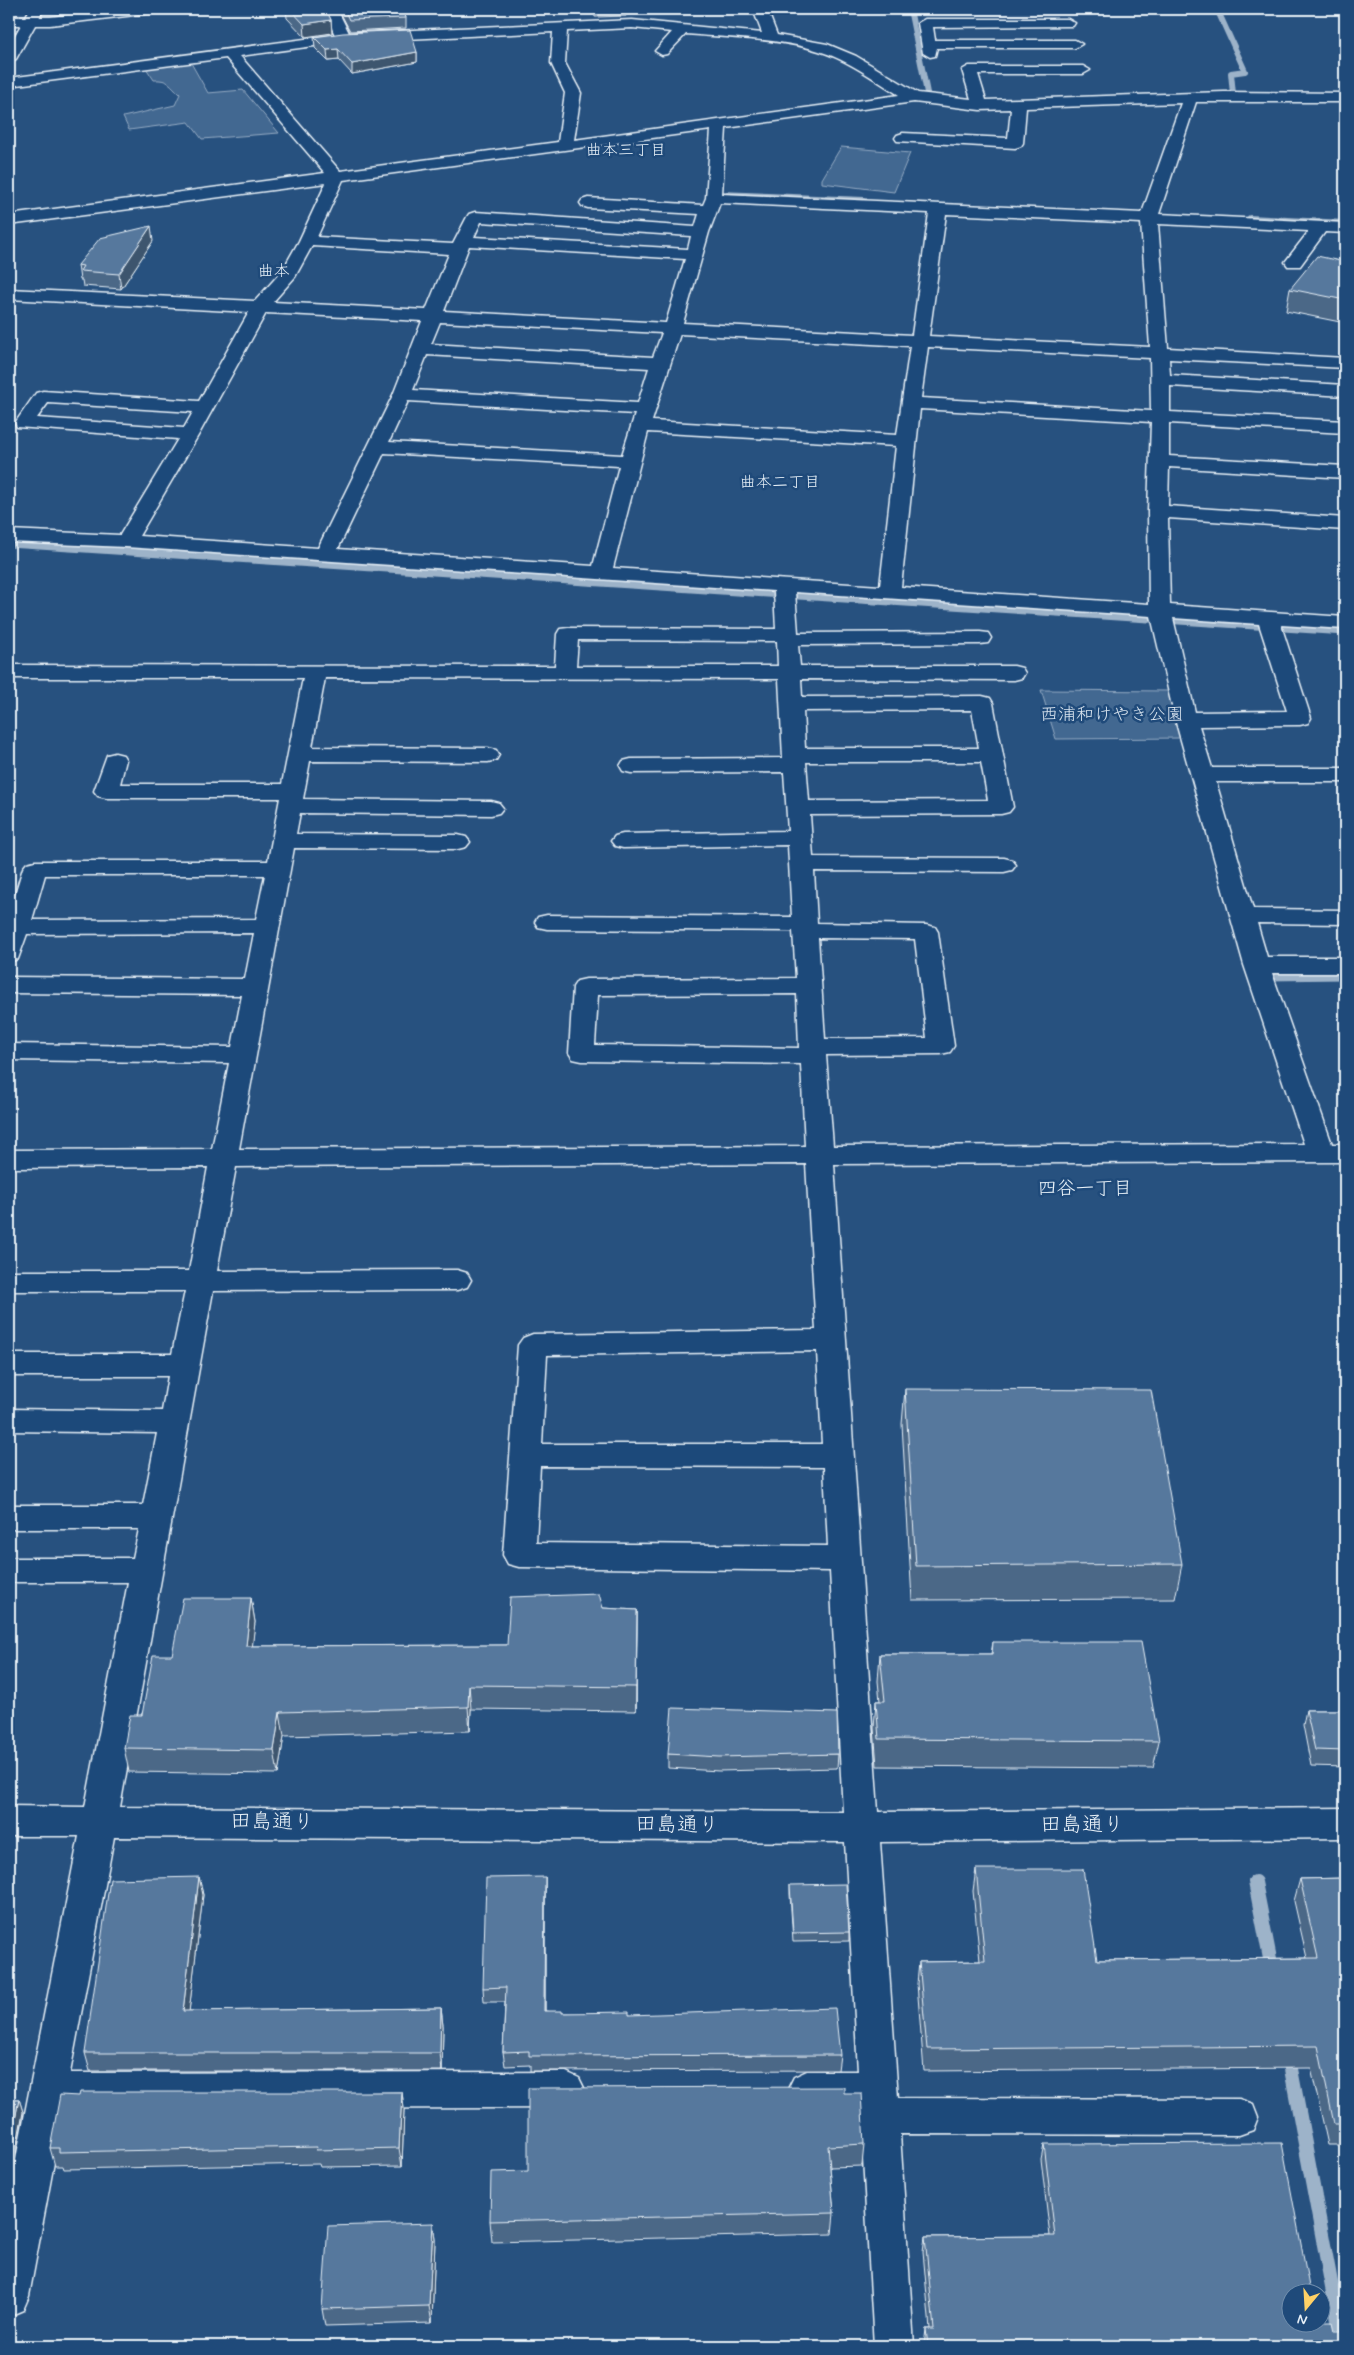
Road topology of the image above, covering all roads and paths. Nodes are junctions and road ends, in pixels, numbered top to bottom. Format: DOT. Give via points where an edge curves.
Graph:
graph roads {
  1 [pos="152,9"];
  2 [pos="330,9"];
  3 [pos="760,9"];
  4 [pos="34,15"];
  5 [pos="537,15"];
  6 [pos="1066,16"];
  7 [pos="9,21"];
  8 [pos="553,28"];
  9 [pos="684,28"];
  10 [pos="344,38"];
  11 [pos="771,38"];
  12 [pos="1075,44"];
  13 [pos="662,51"];
  14 [pos="228,52"];
  15 [pos="9,59"];
  16 [pos="1083,70"];
  17 [pos="9,82"];
  18 [pos="911,98"];
  19 [pos="1345,98"];
  20 [pos="1190,99"];
  21 [pos="1093,102"];
  22 [pos="1019,104"];
  23 [pos="980,105"];
  24 [pos="719,124"];
  25 [pos="565,146"];
  26 [pos="412,167"];
  27 [pos="337,177"];
  28 [pos="406,183"];
  29 [pos="588,203"];
  30 [pos="711,204"];
  31 [pos="938,209"];
  32 [pos="1149,218"];
  33 [pos="9,220"];
  34 [pos="1320,226"];
  35 [pos="1345,228"];
  36 [pos="701,232"];
  37 [pos="307,241"];
  38 [pos="461,245"];
  39 [pos="694,254"];
  40 [pos="1294,262"];
  41 [pos="11,298"];
  42 [pos="260,307"];
  43 [pos="433,316"];
  44 [pos="674,328"];
  45 [pos="920,341"];
  46 [pos="420,349"];
  47 [pos="1158,353"];
  48 [pos="1345,362"];
  49 [pos="660,363"];
  50 [pos="1161,380"];
  51 [pos="1345,390"];
  52 [pos="402,395"];
  53 [pos="912,403"];
  54 [pos="204,407"];
  55 [pos="644,417"];
  56 [pos="1160,417"];
  57 [pos="1345,427"];
  58 [pos="190,434"];
  59 [pos="906,441"];
  60 [pos="377,447"];
  61 [pos="1160,461"];
  62 [pos="630,462"];
  63 [pos="1345,472"];
  64 [pos="1158,511"];
  65 [pos="1345,524"];
  66 [pos="9,536"];
  67 [pos="126,541"];
  68 [pos="325,555"];
  69 [pos="600,572"];
  70 [pos="784,586"];
  71 [pos="890,592"];
  72 [pos="1160,609"];
  73 [pos="1268,618"];
  74 [pos="1345,623"];
  75 [pos="786,637"];
  76 [pos="980,638"];
  77 [pos="9,671"];
  78 [pos="315,671"];
  79 [pos="565,673"];
  80 [pos="1014,673"];
  81 [pos="789,674"];
  82 [pos="790,704"];
  83 [pos="1186,719"];
  84 [pos="299,754"];
  85 [pos="488,755"];
  86 [pos="991,755"];
  87 [pos="115,760"];
  88 [pos="794,760"];
  89 [pos="631,766"];
  90 [pos="1202,775"];
  91 [pos="1345,775"];
  92 [pos="291,799"];
  93 [pos="491,808"];
  94 [pos="797,808"];
  95 [pos="623,841"];
  96 [pos="458,842"];
  97 [pos="800,851"];
  98 [pos="280,854"];
  99 [pos="1004,865"];
  100 [pos="1243,916"];
  101 [pos="1345,916"];
  102 [pos="547,922"];
  103 [pos="267,926"];
  104 [pos="17,927"];
  105 [pos="804,927"];
  106 [pos="9,954"];
  107 [pos="1257,965"];
  108 [pos="1345,965"];
  109 [pos="9,985"];
  110 [pos="808,986"];
  111 [pos="256,987"];
  112 [pos="812,1051"];
  113 [pos="9,1052"];
  114 [pos="242,1055"];
  115 [pos="1333,1153"];
  116 [pos="819,1154"];
  117 [pos="223,1158"];
  118 [pos="9,1159"];
  119 [pos="457,1280"];
  120 [pos="9,1281"];
  121 [pos="200,1281"];
  122 [pos="830,1340"];
  123 [pos="9,1365"];
  124 [pos="184,1366"];
  125 [pos="9,1420"];
  126 [pos="173,1422"];
  127 [pos="526,1455"];
  128 [pos="838,1456"];
  129 [pos="9,1517"];
  130 [pos="156,1517"];
  131 [pos="844,1559"];
  132 [pos="9,1570"];
  133 [pos="146,1570"];
  134 [pos="100,1820"];
  135 [pos="9,1821"];
  136 [pos="1345,1823"];
  137 [pos="861,1827"];
  138 [pos="601,2090"];
  139 [pos="769,2090"];
  140 [pos="47,2092"];
  141 [pos="879,2102"];
  142 [pos="1239,2117"];
  143 [pos="9,2296"];
  144 [pos="894,2346"];
  1 -- 4 [label="street" via="50,21"];
  2 -- 10 [label="street"];
  3 -- 11 [label="street"];
  4 -- 7 [label="street"];
  4 -- 15 [label="street"];
  5 -- 8 [label="street"];
  6 -- 12 [label="street"];
  6 -- 12 [label="street" via="925,23 930,49"];
  8 -- 9 [label="street" via="632,24"];
  8 -- 10 [label="street"];
  8 -- 25 [label="street" via="558,63 572,93"];
  9 -- 11 [label="street"];
  9 -- 13 [label="street"];
  10 -- 14 [label="street"];
  11 -- 18 [label="street" via="822,47 852,59"];
  12 -- 16 [label="street"];
  14 -- 17 [label="street"];
  14 -- 27 [label="street"];
  16 -- 21 [label="street"];
  16 -- 23 [label="street" via="969,70"];
  18 -- 22 [label="street" via="904,133 1015,143"];
  18 -- 23 [label="street"];
  18 -- 24 [label="street"];
  19 -- 20 [label="street"];
  20 -- 21 [label="street"];
  20 -- 32 [label="street"];
  21 -- 22 [label="street"];
  22 -- 23 [label="street"];
  24 -- 25 [label="street"];
  24 -- 30 [label="street"];
  25 -- 26 [label="street"];
  26 -- 27 [label="street"];
  26 -- 28 [label="street"];
  27 -- 33 [label="street"];
  27 -- 37 [label="street"];
  29 -- 30 [label="street"];
  30 -- 31 [label="street"];
  30 -- 36 [label="street"];
  31 -- 32 [label="street"];
  31 -- 45 [label="street"];
  32 -- 34 [label="street"];
  32 -- 47 [label="street"];
  34 -- 35 [label="street"];
  34 -- 40 [label="street"];
  36 -- 38 [label="street" via="475,217"];
  36 -- 39 [label="street"];
  37 -- 38 [label="street"];
  37 -- 42 [label="street" via="289,273"];
  38 -- 39 [label="street"];
  38 -- 43 [label="street"];
  39 -- 44 [label="street"];
  41 -- 42 [label="street"];
  42 -- 43 [label="street"];
  42 -- 54 [label="street"];
  43 -- 44 [label="street"];
  43 -- 46 [label="street"];
  44 -- 45 [label="street"];
  44 -- 49 [label="street"];
  45 -- 47 [label="street"];
  45 -- 53 [label="street"];
  46 -- 49 [label="street"];
  46 -- 52 [label="street"];
  47 -- 48 [label="street"];
  47 -- 50 [label="street"];
  49 -- 55 [label="street"];
  50 -- 51 [label="street"];
  50 -- 56 [label="street"];
  52 -- 55 [label="street"];
  52 -- 60 [label="street"];
  53 -- 56 [label="street"];
  53 -- 59 [label="street"];
  54 -- 58 [label="street"];
  54 -- 58 [label="street" via="43,397 24,423"];
  55 -- 59 [label="street"];
  55 -- 62 [label="street"];
  56 -- 57 [label="street"];
  56 -- 61 [label="street"];
  58 -- 67 [label="street"];
  59 -- 71 [label="street"];
  60 -- 62 [label="street"];
  60 -- 68 [label="street"];
  61 -- 63 [label="street"];
  61 -- 64 [label="street"];
  62 -- 69 [label="street"];
  64 -- 65 [label="street"];
  64 -- 72 [label="street"];
  66 -- 67 [label="street"];
  67 -- 68 [label="street"];
  68 -- 69 [label="street"];
  69 -- 70 [label="street"];
  70 -- 71 [label="street"];
  70 -- 75 [label="street"];
  71 -- 72 [label="street"];
  72 -- 73 [label="street"];
  72 -- 83 [label="street"];
  73 -- 74 [label="street"];
  73 -- 83 [label="street" via="1300,718"];
  75 -- 76 [label="street"];
  75 -- 79 [label="street" via="568,634"];
  75 -- 81 [label="street"];
  77 -- 78 [label="street"];
  78 -- 79 [label="street"];
  78 -- 84 [label="street"];
  79 -- 81 [label="street"];
  80 -- 81 [label="street"];
  81 -- 82 [label="street"];
  82 -- 86 [label="street" via="982,703"];
  82 -- 88 [label="street"];
  83 -- 90 [label="street"];
  84 -- 85 [label="street"];
  84 -- 92 [label="street"];
  86 -- 88 [label="street"];
  86 -- 94 [label="street" via="1001,807"];
  87 -- 92 [label="street" via="106,791"];
  88 -- 89 [label="street"];
  88 -- 94 [label="street"];
  90 -- 91 [label="street"];
  90 -- 100 [label="street"];
  92 -- 93 [label="street"];
  92 -- 98 [label="street"];
  94 -- 97 [label="street"];
  95 -- 97 [label="street"];
  96 -- 98 [label="street"];
  97 -- 99 [label="street"];
  97 -- 105 [label="street"];
  98 -- 103 [label="street"];
  98 -- 104 [label="street" via="35,868"];
  100 -- 101 [label="street"];
  100 -- 107 [label="street"];
  102 -- 105 [label="street"];
  103 -- 104 [label="street"];
  103 -- 111 [label="street"];
  104 -- 106 [label="street"];
  105 -- 110 [label="street"];
  105 -- 112 [label="street" via="926,932 941,1046"];
  107 -- 108 [label="street"];
  107 -- 115 [label="street"];
  109 -- 111 [label="street"];
  110 -- 112 [label="street"];
  110 -- 112 [label="street" via="586,987 582,1053"];
  111 -- 114 [label="street"];
  112 -- 116 [label="street"];
  113 -- 114 [label="street"];
  114 -- 117 [label="street"];
  115 -- 116 [label="street"];
  116 -- 117 [label="street"];
  116 -- 122 [label="street"];
  117 -- 118 [label="street"];
  117 -- 121 [label="street"];
  119 -- 121 [label="street"];
  120 -- 121 [label="street"];
  121 -- 124 [label="street"];
  122 -- 127 [label="street" via="533,1345"];
  122 -- 128 [label="street"];
  123 -- 124 [label="street"];
  124 -- 126 [label="street"];
  125 -- 126 [label="street"];
  126 -- 130 [label="street"];
  127 -- 128 [label="street"];
  127 -- 131 [label="street" via="519,1555"];
  128 -- 131 [label="street"];
  129 -- 130 [label="street"];
  130 -- 133 [label="street"];
  131 -- 137 [label="street"];
  132 -- 133 [label="street"];
  133 -- 134 [label="street"];
  134 -- 135 [label="street, 田島通り"];
  134 -- 137 [label="street, 田島通り"];
  134 -- 140 [label="street"];
  136 -- 137 [label="street, 田島通り"];
  137 -- 141 [label="street"];
  138 -- 140 [label="street"];
  139 -- 141 [label="street"];
  140 -- 143 [label="street"];
  141 -- 142 [label="street"];
  141 -- 144 [label="street"];
}
